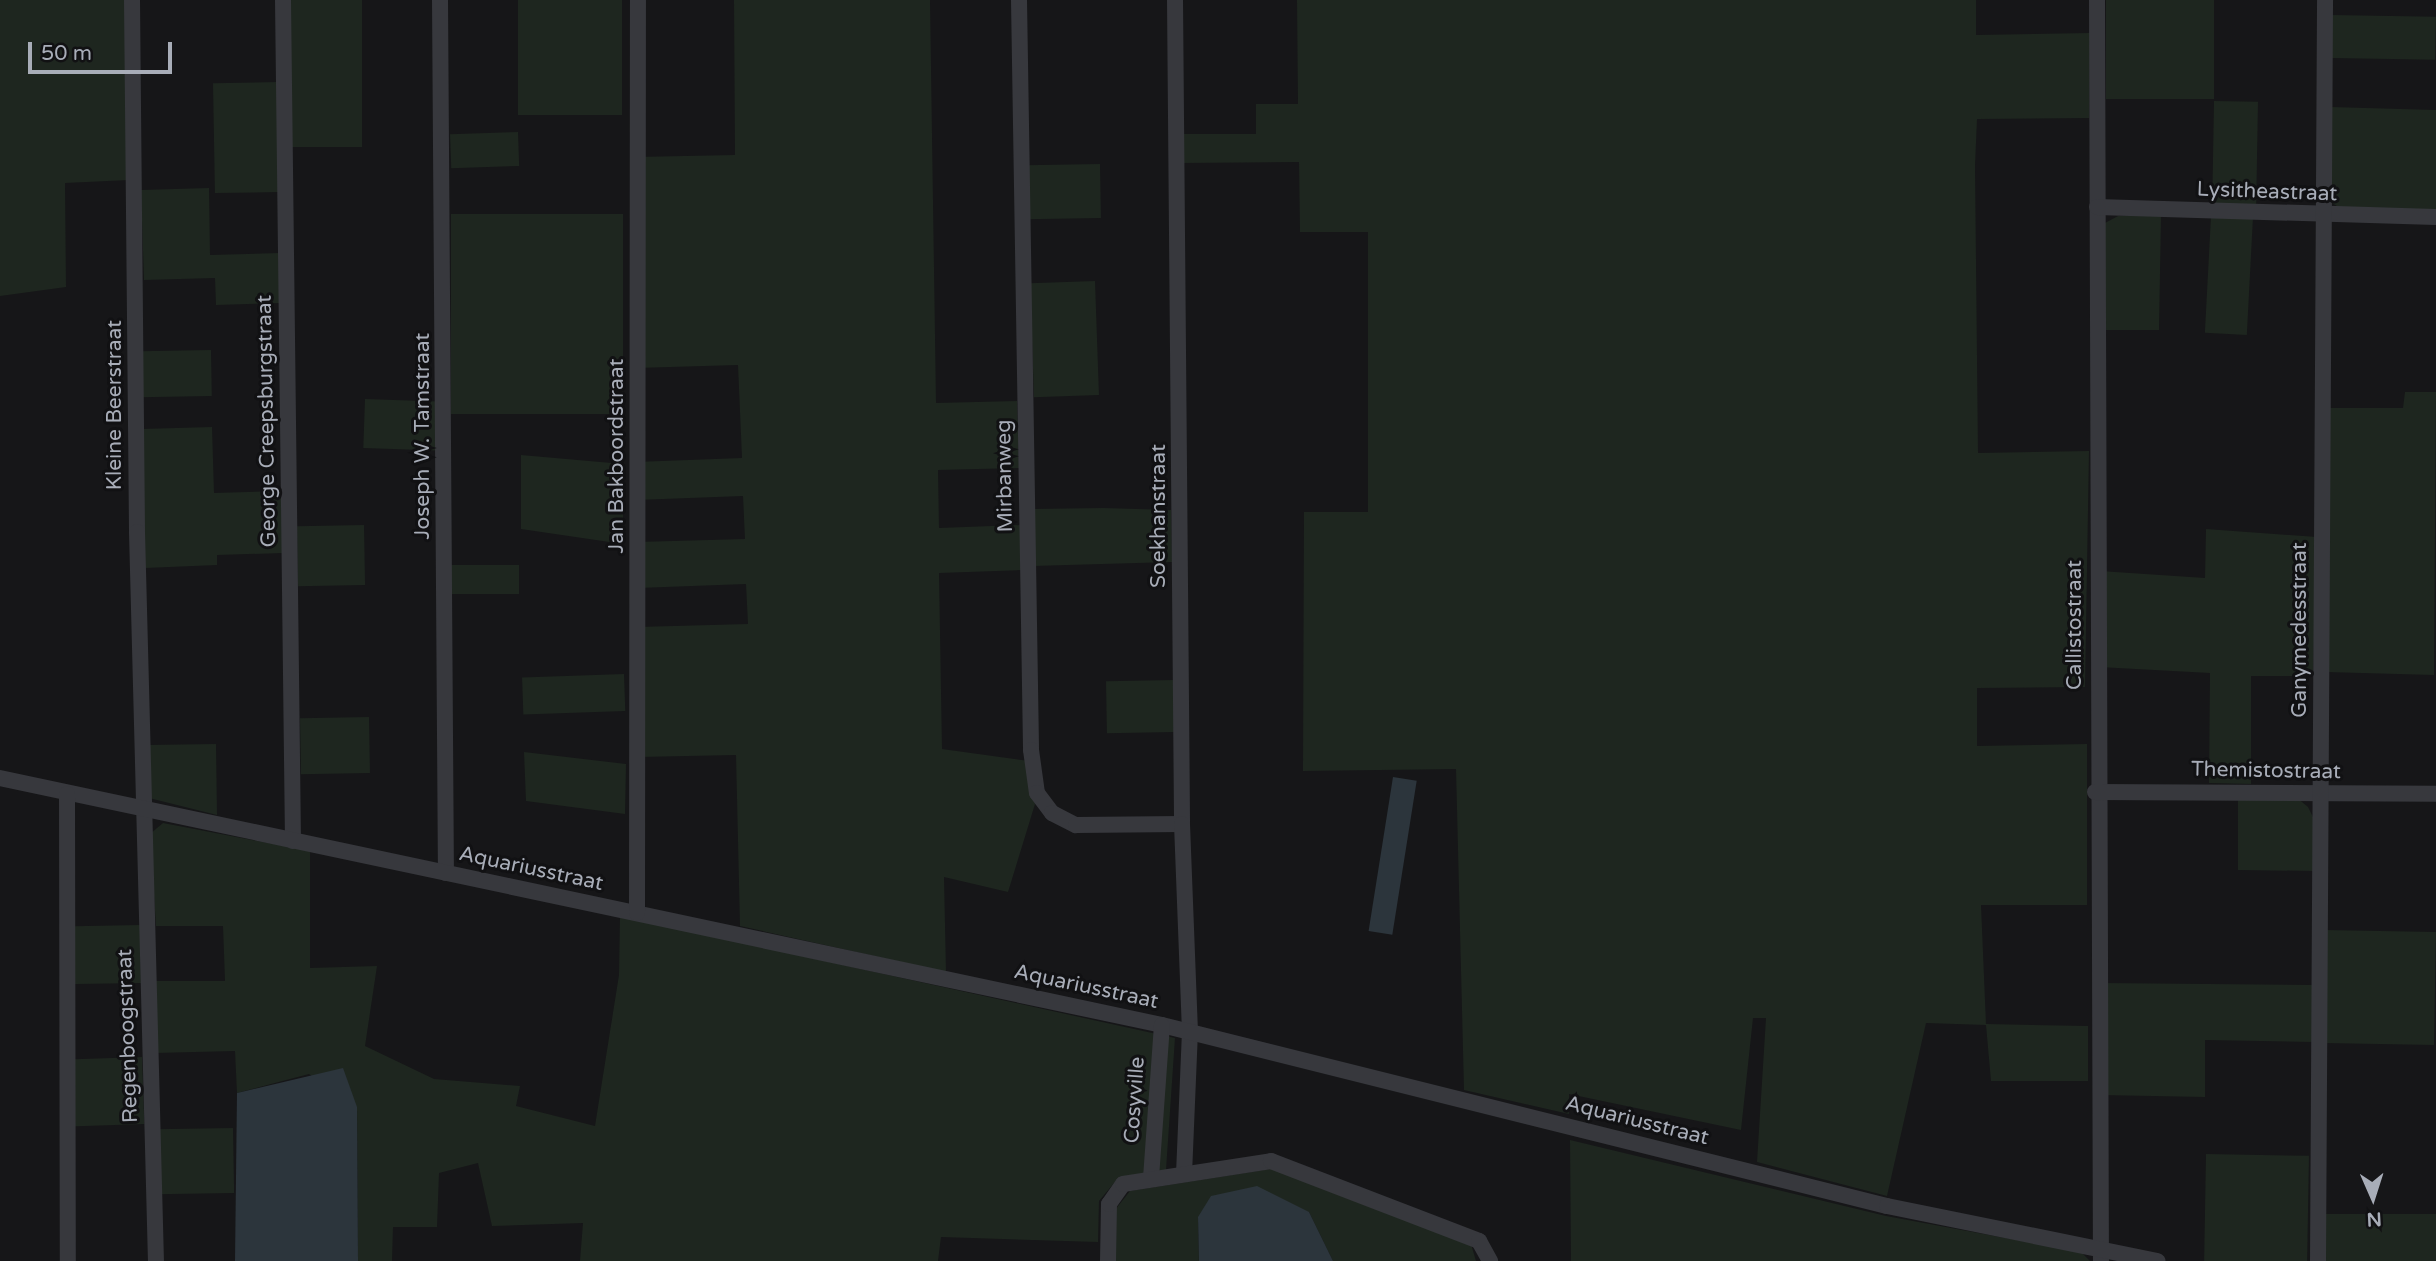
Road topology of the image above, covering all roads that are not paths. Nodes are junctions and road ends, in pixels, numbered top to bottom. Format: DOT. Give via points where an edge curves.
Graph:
graph roads {
  1 [pos="132,0"];
  2 [pos="283,0"];
  3 [pos="440,0"];
  4 [pos="638,0"];
  5 [pos="1019,0"];
  6 [pos="1175,0"];
  7 [pos="2097,0"];
  8 [pos="2325,0"];
  9 [pos="2097,207"];
  10 [pos="2322,215"];
  11 [pos="2436,217"];
  12 [pos="0,778"];
  13 [pos="2095,792"];
  14 [pos="68,794"];
  15 [pos="2320,794"];
  16 [pos="2436,794"];
  17 [pos="142,810"];
  18 [pos="1182,824"];
  19 [pos="293,841"];
  20 [pos="446,873"];
  21 [pos="637,913"];
  22 [pos="1162,1025"];
  23 [pos="1190,1031"];
  24 [pos="1159,1055"];
  25 [pos="1188,1059"];
  26 [pos="1184,1172"];
  27 [pos="1151,1178"];
  28 [pos="2101,1255"];
  29 [pos="68,1261"];
  30 [pos="156,1261"];
  31 [pos="1108,1261"];
  32 [pos="1490,1261"];
  33 [pos="2157,1261"];
  34 [pos="2318,1261"];
  1 -- 17 [label="street, Kleine Beerstraat"];
  2 -- 19 [label="street, George Creepsburgstraat"];
  3 -- 20 [label="street, Joseph W. Tamstraat"];
  4 -- 21 [label="street, Jan Bakboordstraat"];
  5 -- 18 [label="street, Mirbanweg" via="1031,722 1037,793 1052,813 1076,825"];
  6 -- 18 [label="street, Soekhanstraat"];
  7 -- 9 [label="street, Callistostraat"];
  8 -- 10 [label="street, Ganymedesstraat"];
  9 -- 10 [label="street, Lysitheastraat"];
  9 -- 13 [label="street, Callistostraat"];
  10 -- 11 [label="street, Lysitheastraat"];
  10 -- 15 [label="street, Ganymedesstraat"];
  12 -- 14 [label="street, Aquariusstraat"];
  13 -- 15 [label="street, Themistostraat"];
  13 -- 28 [label="street, Callistostraat"];
  14 -- 17 [label="street, Aquariusstraat"];
  14 -- 29 [label="street"];
  15 -- 16 [label="street, Themistostraat"];
  15 -- 34 [label="street, Ganymedesstraat"];
  17 -- 19 [label="street, Aquariusstraat"];
  17 -- 30 [label="street, Regenboogstraat"];
  18 -- 23 [label="street, Soekhanstraat"];
  19 -- 20 [label="street, Aquariusstraat"];
  20 -- 21 [label="street, Aquariusstraat"];
  21 -- 22 [label="street, Aquariusstraat"];
  22 -- 23 [label="street, Aquariusstraat"];
  22 -- 24 [label="street, Cosyville"];
  23 -- 25 [label="street"];
  23 -- 28 [label="street, Aquariusstraat" via="1887,1206"];
  24 -- 25 [label="street"];
  24 -- 27 [label="street, Cosyville"];
  25 -- 26 [label="street"];
  26 -- 27 [label="street"];
  26 -- 32 [label="street" via="1290,1164 1479,1241"];
  27 -- 31 [label="street" via="1114,1191"];
  28 -- 33 [label="street, Aquariusstraat"];
}
